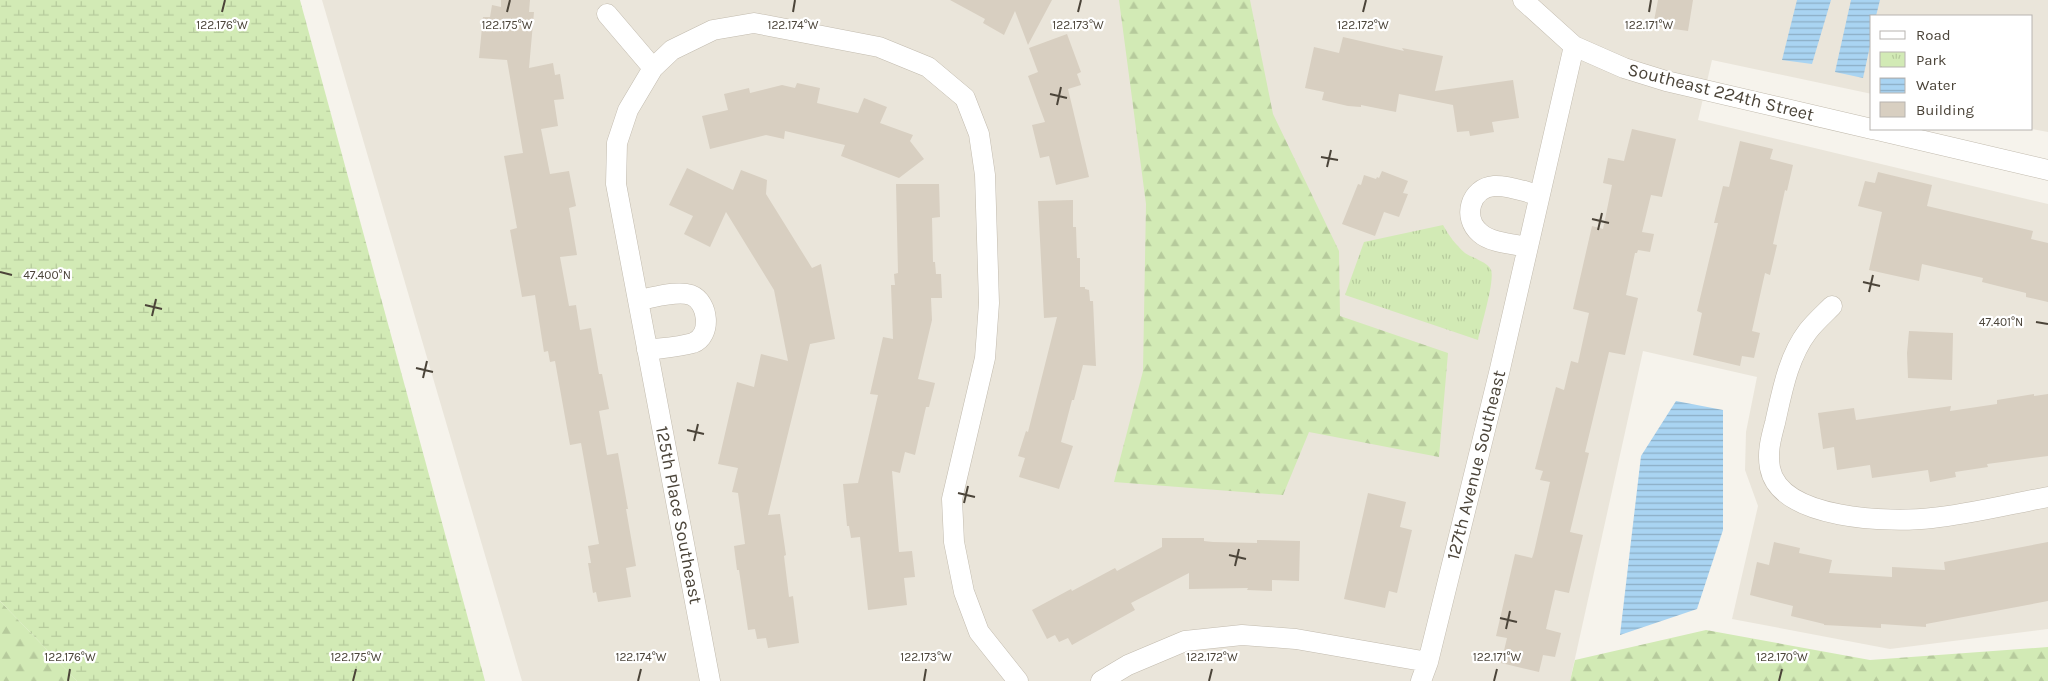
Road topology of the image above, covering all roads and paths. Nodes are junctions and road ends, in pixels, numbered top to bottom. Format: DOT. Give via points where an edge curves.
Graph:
graph roads {
  1 [pos="1523,0"];
  2 [pos="607,14"];
  3 [pos="1574,46"];
  4 [pos="653,68"];
  5 [pos="1870,129"];
  6 [pos="1876,130"];
  7 [pos="2048,170"];
  8 [pos="1540,195"];
  9 [pos="1528,247"];
  10 [pos="638,300"];
  11 [pos="1832,306"];
  12 [pos="647,350"];
  13 [pos="2048,497"];
  14 [pos="1428,662"];
  15 [pos="710,681"];
  16 [pos="1018,681"];
  17 [pos="1101,681"];
  18 [pos="1421,681"];
  1 -- 3 [label="street, Southeast 224th Street"];
  2 -- 4 [label="street"];
  3 -- 5 [label="street, Southeast 224th Street" via="1624,68 1666,81"];
  3 -- 8 [label="street, 127th Avenue Southeast"];
  4 -- 10 [label="street, 125th Place Southeast" via="628,110 617,143 616,184"];
  4 -- 16 [label="street, 125th Place Southeast" via="672,50 713,30 754,23 879,47 928,67 966,98 979,134 985,175 989,303 985,358 952,499 954,542 964,592 979,632"];
  6 -- 7 [label="street, Southeast 224th Street"];
  8 -- 9 [label="street, 127th Avenue Southeast"];
  8 -- 9 [label="street" via="1492,186 1482,190 1470,206 1472,222 1481,234"];
  9 -- 14 [label="street, 127th Avenue Southeast"];
  10 -- 12 [label="street, 125th Place Southeast"];
  10 -- 12 [label="street" via="678,294 692,296 706,312 704,332 695,342"];
  11 -- 13 [label="street" via="1808,332 1788,368 1768,449 1770,469 1777,484 1792,498 1830,512 1894,519 1931,518"];
  12 -- 15 [label="street, 125th Place Southeast"];
  14 -- 17 [label="street" via="1296,639 1242,635 1185,641 1128,665"];
  14 -- 18 [label="street, 127th Avenue Southeast"];
}
